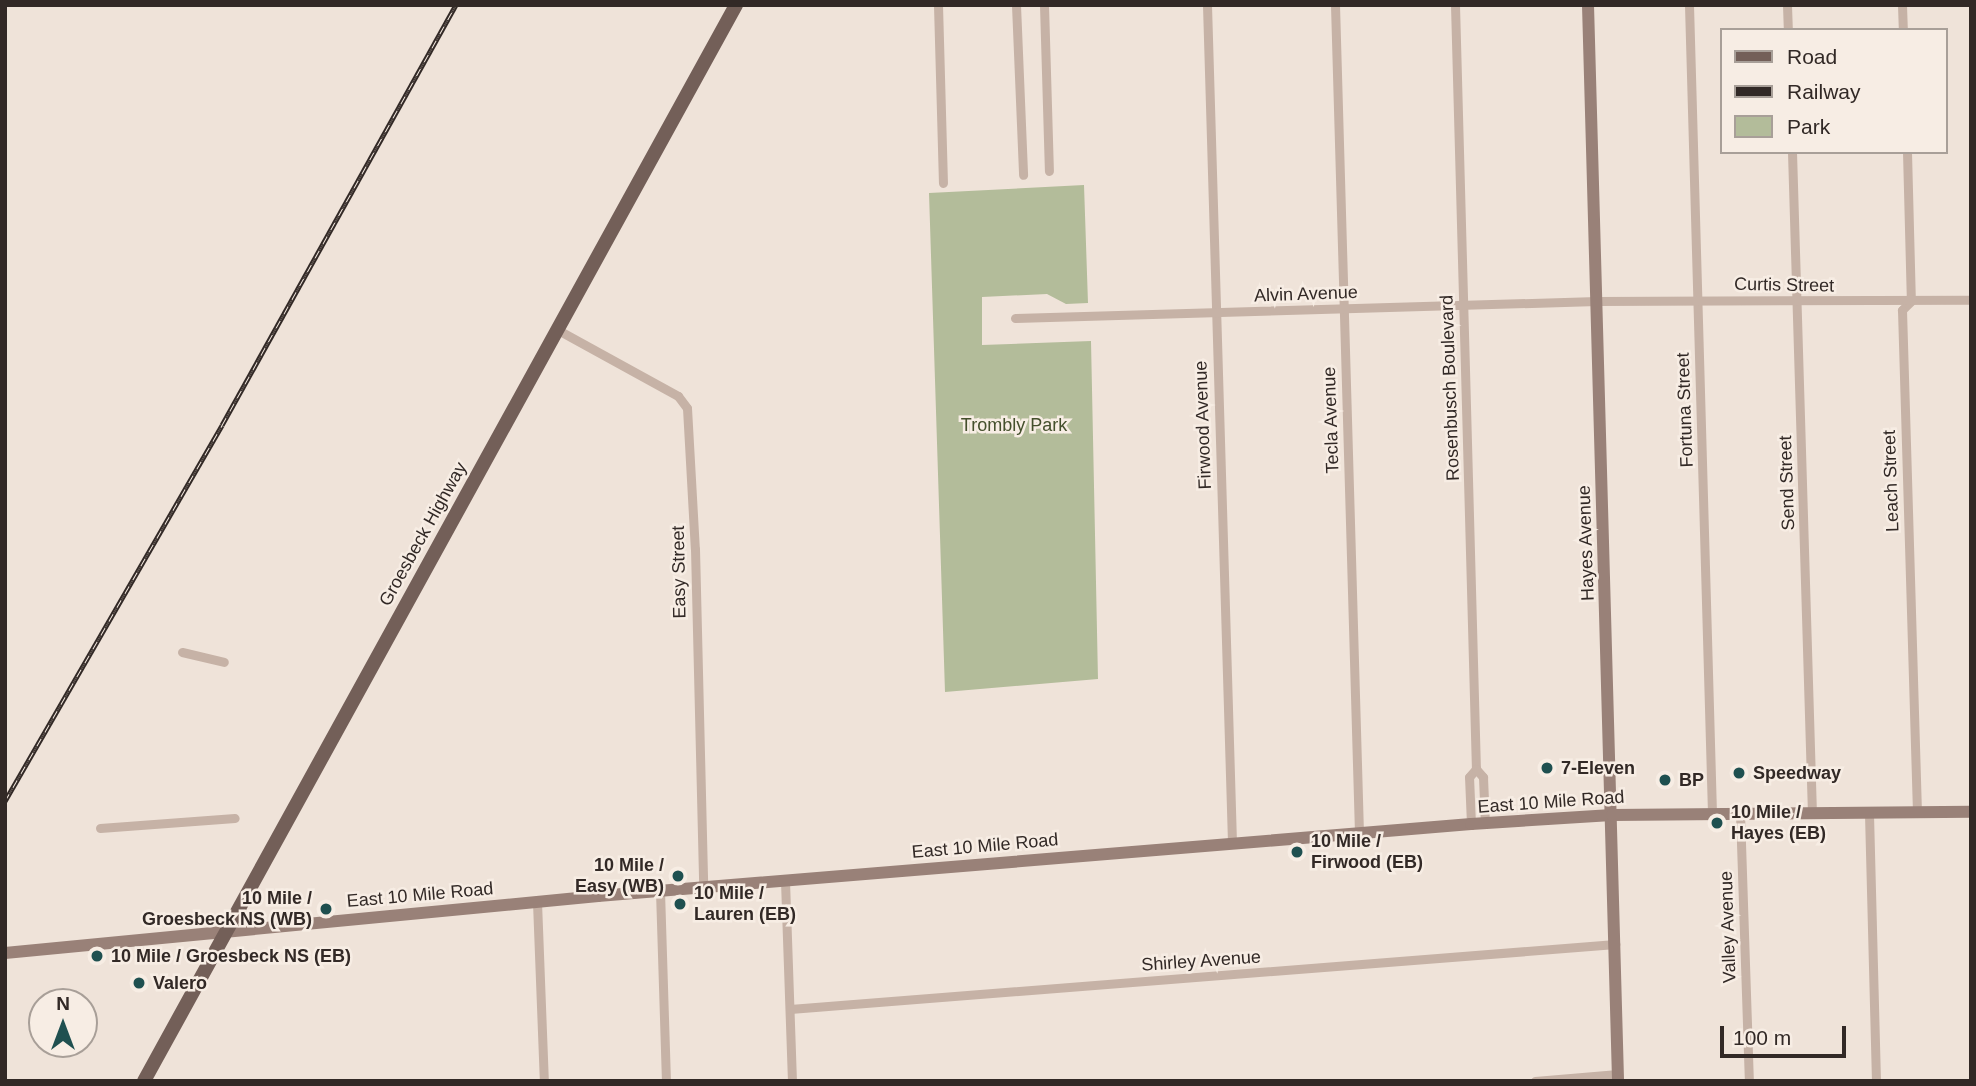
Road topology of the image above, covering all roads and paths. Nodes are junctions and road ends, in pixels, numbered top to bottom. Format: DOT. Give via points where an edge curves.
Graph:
graph roads {
  1 [pos="736,5"];
  2 [pos="938,5"];
  3 [pos="1016,5"];
  4 [pos="1044,5"];
  5 [pos="1207,5"];
  6 [pos="1335,5"];
  7 [pos="1455,5"];
  8 [pos="1588,5"];
  9 [pos="1689,5"];
  10 [pos="1787,5"];
  11 [pos="1902,5"];
  12 [pos="1788,28"];
  13 [pos="1903,28"];
  14 [pos="1792,154"];
  15 [pos="1907,154"];
  16 [pos="1049,171"];
  17 [pos="1023,175"];
  18 [pos="943,183"];
  19 [pos="1797,299"];
  20 [pos="1698,300"];
  21 [pos="1971,300"];
  22 [pos="1597,301"];
  23 [pos="1911,301"];
  24 [pos="1464,305"];
  25 [pos="1344,309"];
  26 [pos="1216,312"];
  27 [pos="1015,318"];
  28 [pos="558,330"];
  29 [pos="182,652"];
  30 [pos="223,662"];
  31 [pos="1476,769"];
  32 [pos="1971,812"];
  33 [pos="1917,813"];
  34 [pos="1712,814"];
  35 [pos="1740,814"];
  36 [pos="1812,814"];
  37 [pos="1869,814"];
  38 [pos="1612,815"];
  39 [pos="235,818"];
  40 [pos="1471,824"];
  41 [pos="1485,824"];
  42 [pos="100,828"];
  43 [pos="1359,833"];
  44 [pos="1232,843"];
  45 [pos="785,881"];
  46 [pos="703,887"];
  47 [pos="660,891"];
  48 [pos="537,902"];
  49 [pos="228,931"];
  50 [pos="1615,944"];
  51 [pos="5,953"];
  52 [pos="790,1009"];
  53 [pos="1618,1078"];
  54 [pos="144,1081"];
  55 [pos="544,1081"];
  56 [pos="666,1081"];
  57 [pos="792,1081"];
  58 [pos="1535,1081"];
  59 [pos="1749,1081"];
  60 [pos="1876,1081"];
  1 -- 28 [label="main road, Groesbeck Highway"];
  2 -- 18 [label="street"];
  3 -- 17 [label="street"];
  4 -- 16 [label="street"];
  5 -- 26 [label="street, Firwood Avenue"];
  6 -- 25 [label="street, Tecla Avenue"];
  7 -- 24 [label="street, Rosenbusch Boulevard"];
  8 -- 22 [label="main road, Hayes Avenue"];
  9 -- 20 [label="street, Fortuna Street"];
  10 -- 12 [label="street"];
  11 -- 13 [label="street"];
  14 -- 19 [label="street, Send Street"];
  15 -- 23 [label="street, Leach Street"];
  19 -- 20 [label="street, Curtis Street"];
  19 -- 23 [label="street, Curtis Street" via="1808,303"];
  19 -- 36 [label="street, Send Street"];
  20 -- 22 [label="street, Curtis Street"];
  20 -- 34 [label="street, Fortuna Street"];
  21 -- 23 [label="street, Curtis Street"];
  22 -- 24 [label="street, Alvin Avenue"];
  22 -- 38 [label="main road, Hayes Avenue"];
  23 -- 33 [label="street, Leach Street" via="1902,310"];
  24 -- 25 [label="street, Alvin Avenue"];
  24 -- 31 [label="street, Rosenbusch Boulevard"];
  25 -- 26 [label="street, Alvin Avenue"];
  25 -- 43 [label="street, Tecla Avenue"];
  26 -- 27 [label="street, Alvin Avenue"];
  26 -- 44 [label="street, Firwood Avenue"];
  28 -- 46 [label="street, Easy Street" via="678,396 687,408"];
  28 -- 49 [label="main road, Groesbeck Highway"];
  29 -- 30 [label="street"];
  31 -- 40 [label="street, Rosenbusch Boulevard" via="1469,777"];
  31 -- 41 [label="street, Rosenbusch Boulevard" via="1483,777"];
  32 -- 33 [label="main road, East 10 Mile Road"];
  33 -- 37 [label="main road, East 10 Mile Road"];
  34 -- 35 [label="main road, East 10 Mile Road"];
  34 -- 38 [label="main road, East 10 Mile Road"];
  35 -- 36 [label="main road, East 10 Mile Road"];
  35 -- 59 [label="street, Valley Avenue"];
  36 -- 37 [label="main road, East 10 Mile Road"];
  37 -- 60 [label="street"];
  38 -- 41 [label="main road, East 10 Mile Road"];
  38 -- 50 [label="main road, Hayes Avenue"];
  39 -- 42 [label="street"];
  40 -- 41 [label="main road, East 10 Mile Road"];
  40 -- 43 [label="main road, East 10 Mile Road"];
  43 -- 44 [label="main road, East 10 Mile Road"];
  44 -- 45 [label="main road, East 10 Mile Road"];
  45 -- 46 [label="main road, East 10 Mile Road"];
  45 -- 52 [label="street"];
  46 -- 47 [label="main road, East 10 Mile Road"];
  47 -- 48 [label="main road, East 10 Mile Road"];
  47 -- 56 [label="street"];
  48 -- 49 [label="main road, East 10 Mile Road"];
  48 -- 55 [label="street"];
  49 -- 51 [label="main road, East 10 Mile Road"];
  49 -- 54 [label="main road, Groesbeck Highway"];
  50 -- 52 [label="street, Shirley Avenue"];
  50 -- 53 [label="main road, Hayes Avenue"];
  52 -- 57 [label="street"];
  53 -- 58 [label="street"];
}
